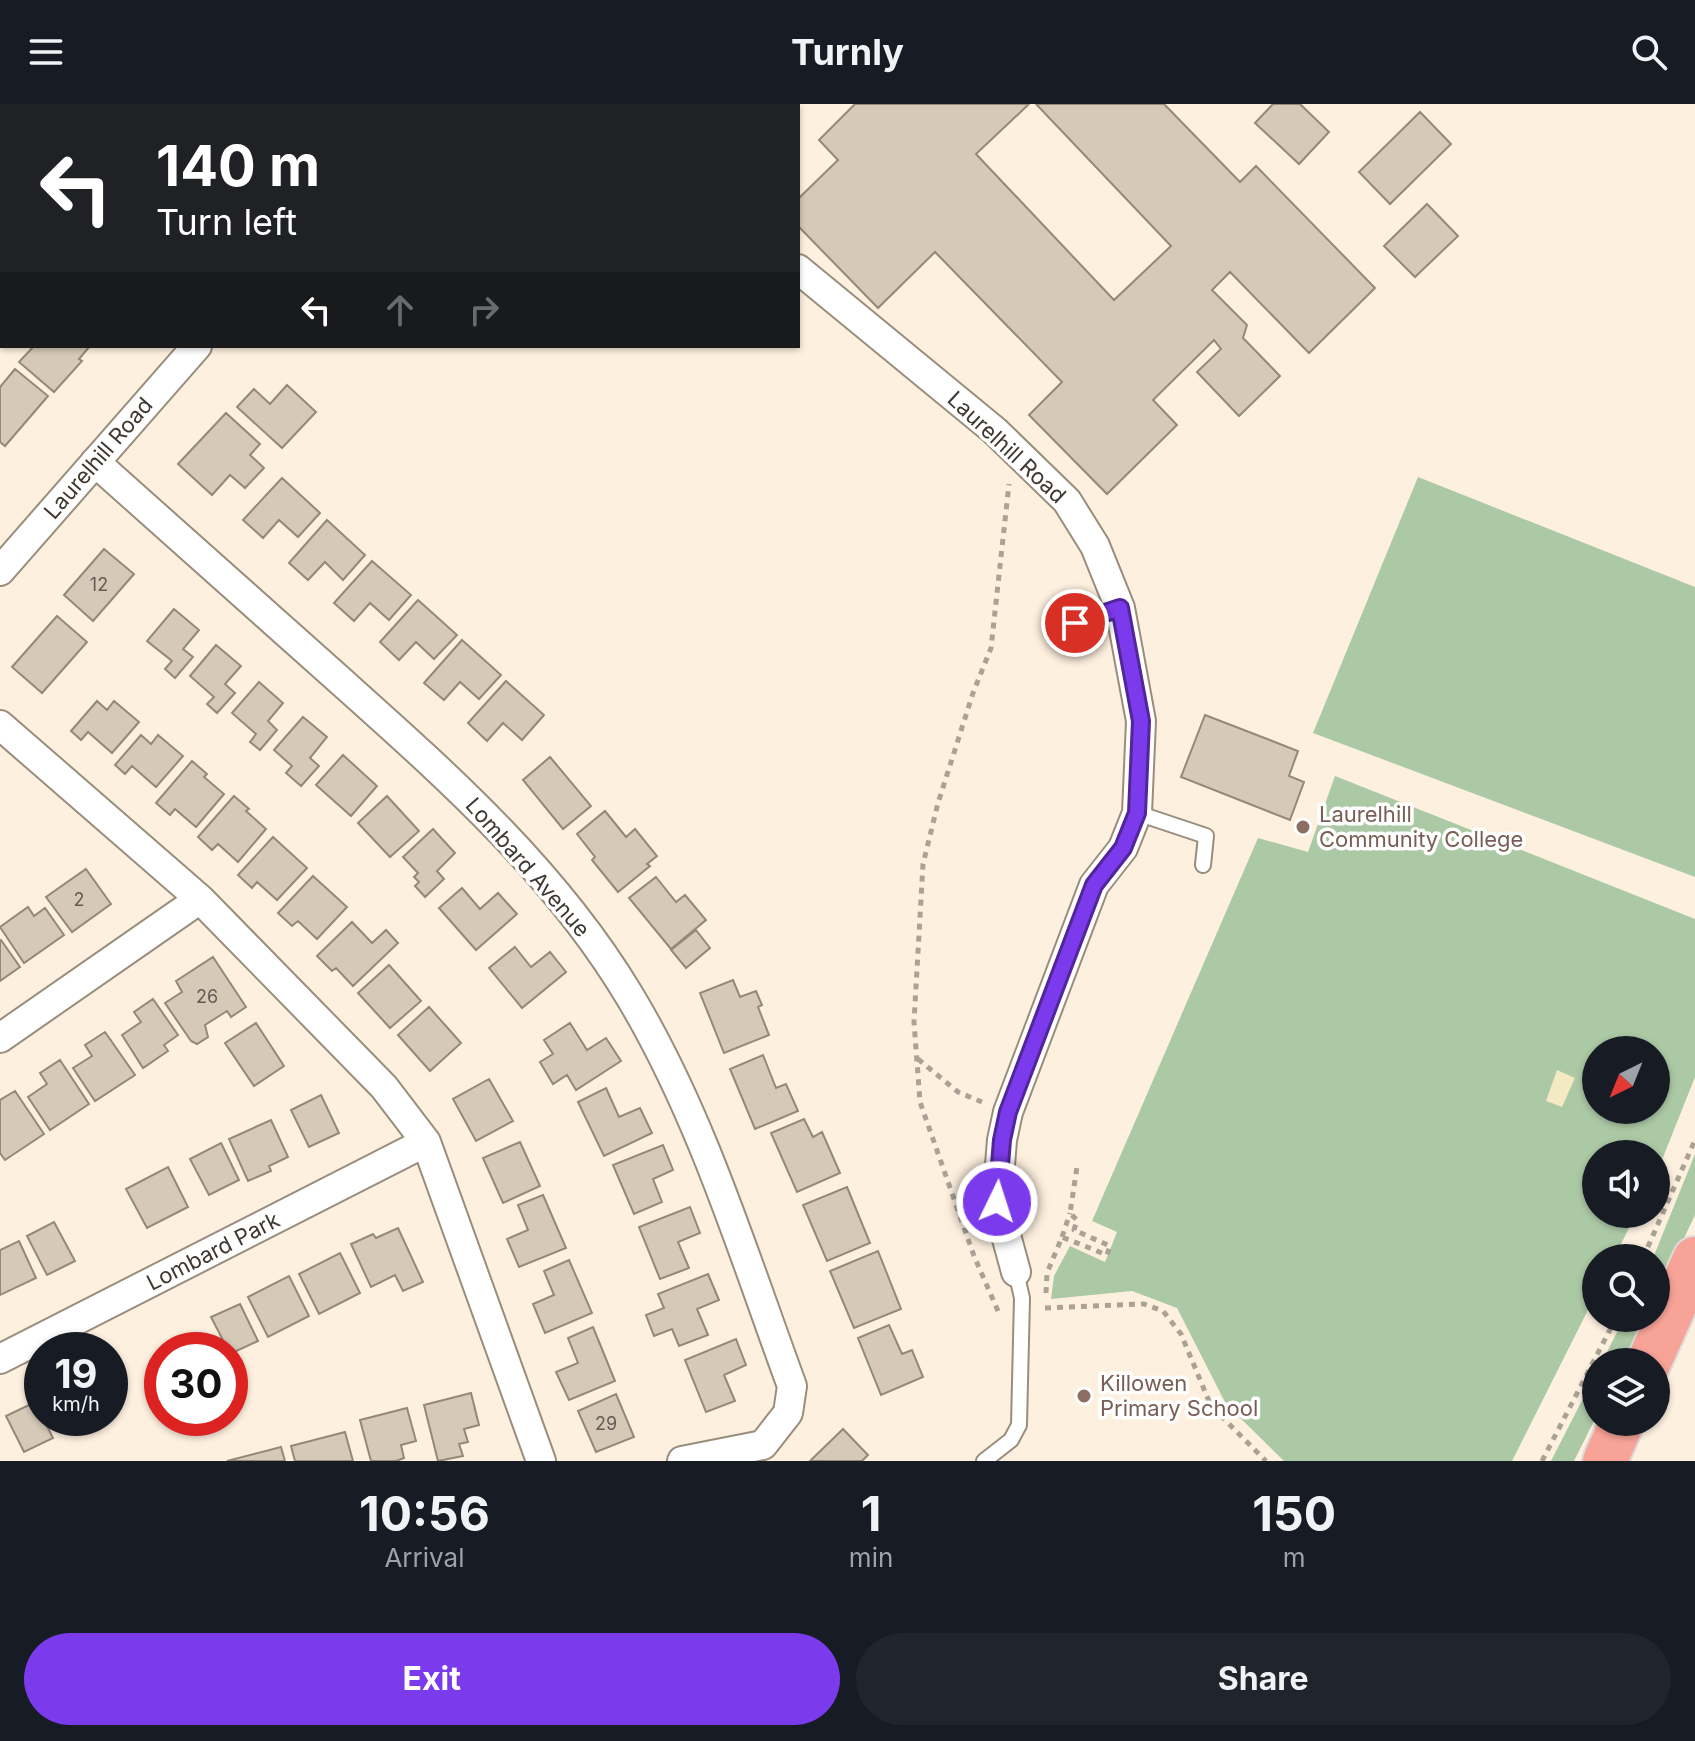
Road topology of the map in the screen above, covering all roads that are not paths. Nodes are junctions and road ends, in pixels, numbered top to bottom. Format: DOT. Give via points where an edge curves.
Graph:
graph roads {
  1 [pos="800,271"];
  2 [pos="195,348"];
  3 [pos="95,462"];
  4 [pos="0,571"];
  5 [pos="1120,608"];
  6 [pos="1053,630"];
  7 [pos="0,725"];
  8 [pos="1137,813"];
  9 [pos="1203,865"];
  10 [pos="200,899"];
  11 [pos="0,1038"];
  12 [pos="426,1142"];
  13 [pos="1695,1259"];
  14 [pos="1016,1272"];
  15 [pos="1655,1348"];
  16 [pos="0,1359"];
  17 [pos="1616,1436"];
  18 [pos="541,1461"];
  19 [pos="682,1461"];
  20 [pos="984,1461"];
  21 [pos="1605,1461"];
  1 -- 5 [label="street, Laurelhill Road" via="995,431 1067,501 1095,546"];
  2 -- 3 [label="street, Laurelhill Road"];
  3 -- 4 [label="street, Laurelhill Road"];
  3 -- 19 [label="street, Lombard Avenue" via="498,826 578,917 630,996 693,1119 792,1386 788,1413 763,1445"];
  5 -- 6 [label="lane"];
  5 -- 8 [label="street, Laurelhill Road" via="1141,721"];
  7 -- 10 [label="street"];
  8 -- 9 [label="lane" via="1206,836"];
  8 -- 14 [label="street, Laurelhill Road" via="1123,848 1094,885 1008,1112 997,1202"];
  10 -- 11 [label="street"];
  10 -- 12 [label="street" via="384,1087"];
  12 -- 16 [label="street, Lombard Park"];
  12 -- 18 [label="street"];
  13 -- 15 [label="main road"];
  14 -- 20 [label="lane" via="1022,1298 1019,1425 1011,1440"];
  17 -- 21 [label="main road"];
}
